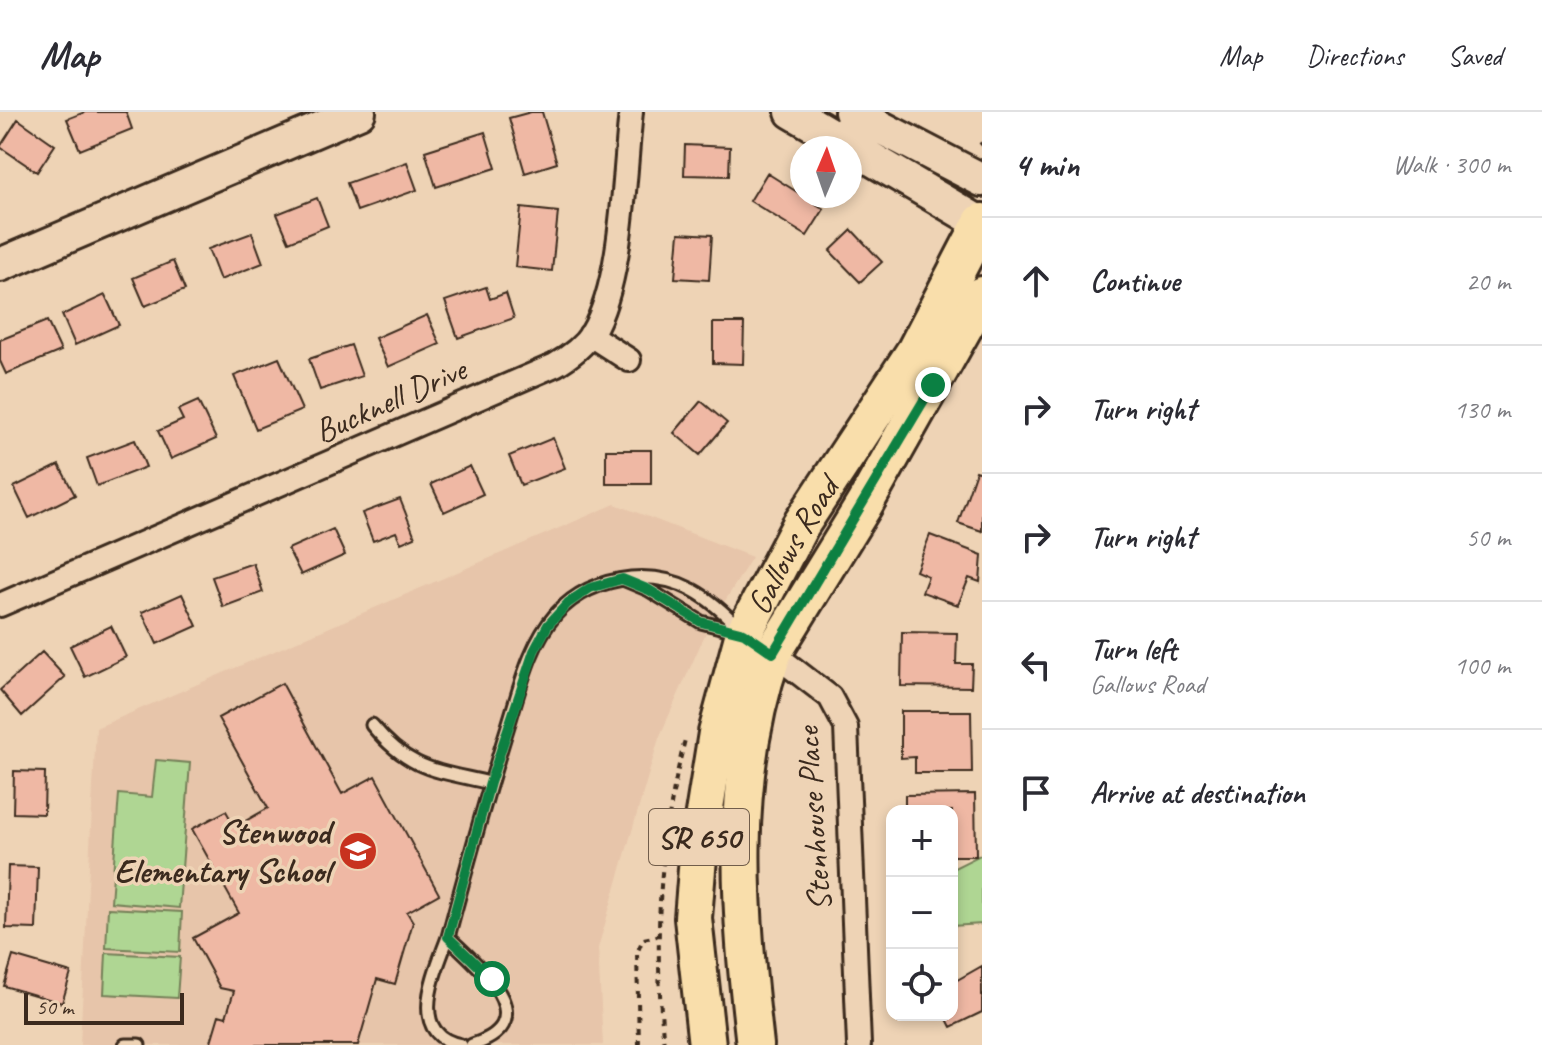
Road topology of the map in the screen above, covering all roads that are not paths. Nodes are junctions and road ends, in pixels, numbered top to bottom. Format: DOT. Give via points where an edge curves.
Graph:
graph roads {
  1 [pos="359,112"];
  2 [pos="631,112"];
  3 [pos="792,112"];
  4 [pos="851,112"];
  5 [pos="982,180"];
  6 [pos="982,223"];
  7 [pos="0,265"];
  8 [pos="982,295"];
  9 [pos="590,335"];
  10 [pos="629,360"];
  11 [pos="622,579"];
  12 [pos="0,605"];
  13 [pos="759,643"];
  14 [pos="372,725"];
  15 [pos="490,783"];
  16 [pos="448,937"];
  17 [pos="125,1045"];
  18 [pos="139,1045"];
  19 [pos="461,1045"];
  20 [pos="472,1045"];
  21 [pos="707,1045"];
  22 [pos="755,1045"];
  23 [pos="859,1045"];
  1 -- 7 [label="street"];
  2 -- 9 [label="street, Bucknell Drive" via="613,269"];
  3 -- 6 [label="street"];
  4 -- 5 [label="street"];
  6 -- 13 [label="main road, Gallows Road / SR 650" via="915,351 800,526"];
  8 -- 13 [label="main road, Gallows Road / SR 650" via="864,505"];
  9 -- 10 [label="street"];
  9 -- 12 [label="street, Bucknell Drive" via="555,365"];
  11 -- 13 [label="lane" via="701,622"];
  11 -- 13 [label="lane" via="678,582 711,599"];
  11 -- 15 [label="lane" via="577,595 548,625 529,661"];
  13 -- 21 [label="main road, Gallows Road / SR 650" via="717,733 699,845 693,918"];
  13 -- 22 [label="main road, Gallows Road / SR 650" via="740,835 742,927"];
  13 -- 23 [label="street, Stenhouse Place" via="830,697 846,727"];
  14 -- 15 [label="lane" via="393,750 414,764"];
  15 -- 16 [label="lane"];
  16 -- 19 [label="lane" via="427,1006 435,1031"];
  16 -- 20 [label="lane" via="492,979 504,1000 494,1034"];
  17 -- 18 [label="lane"];
}
